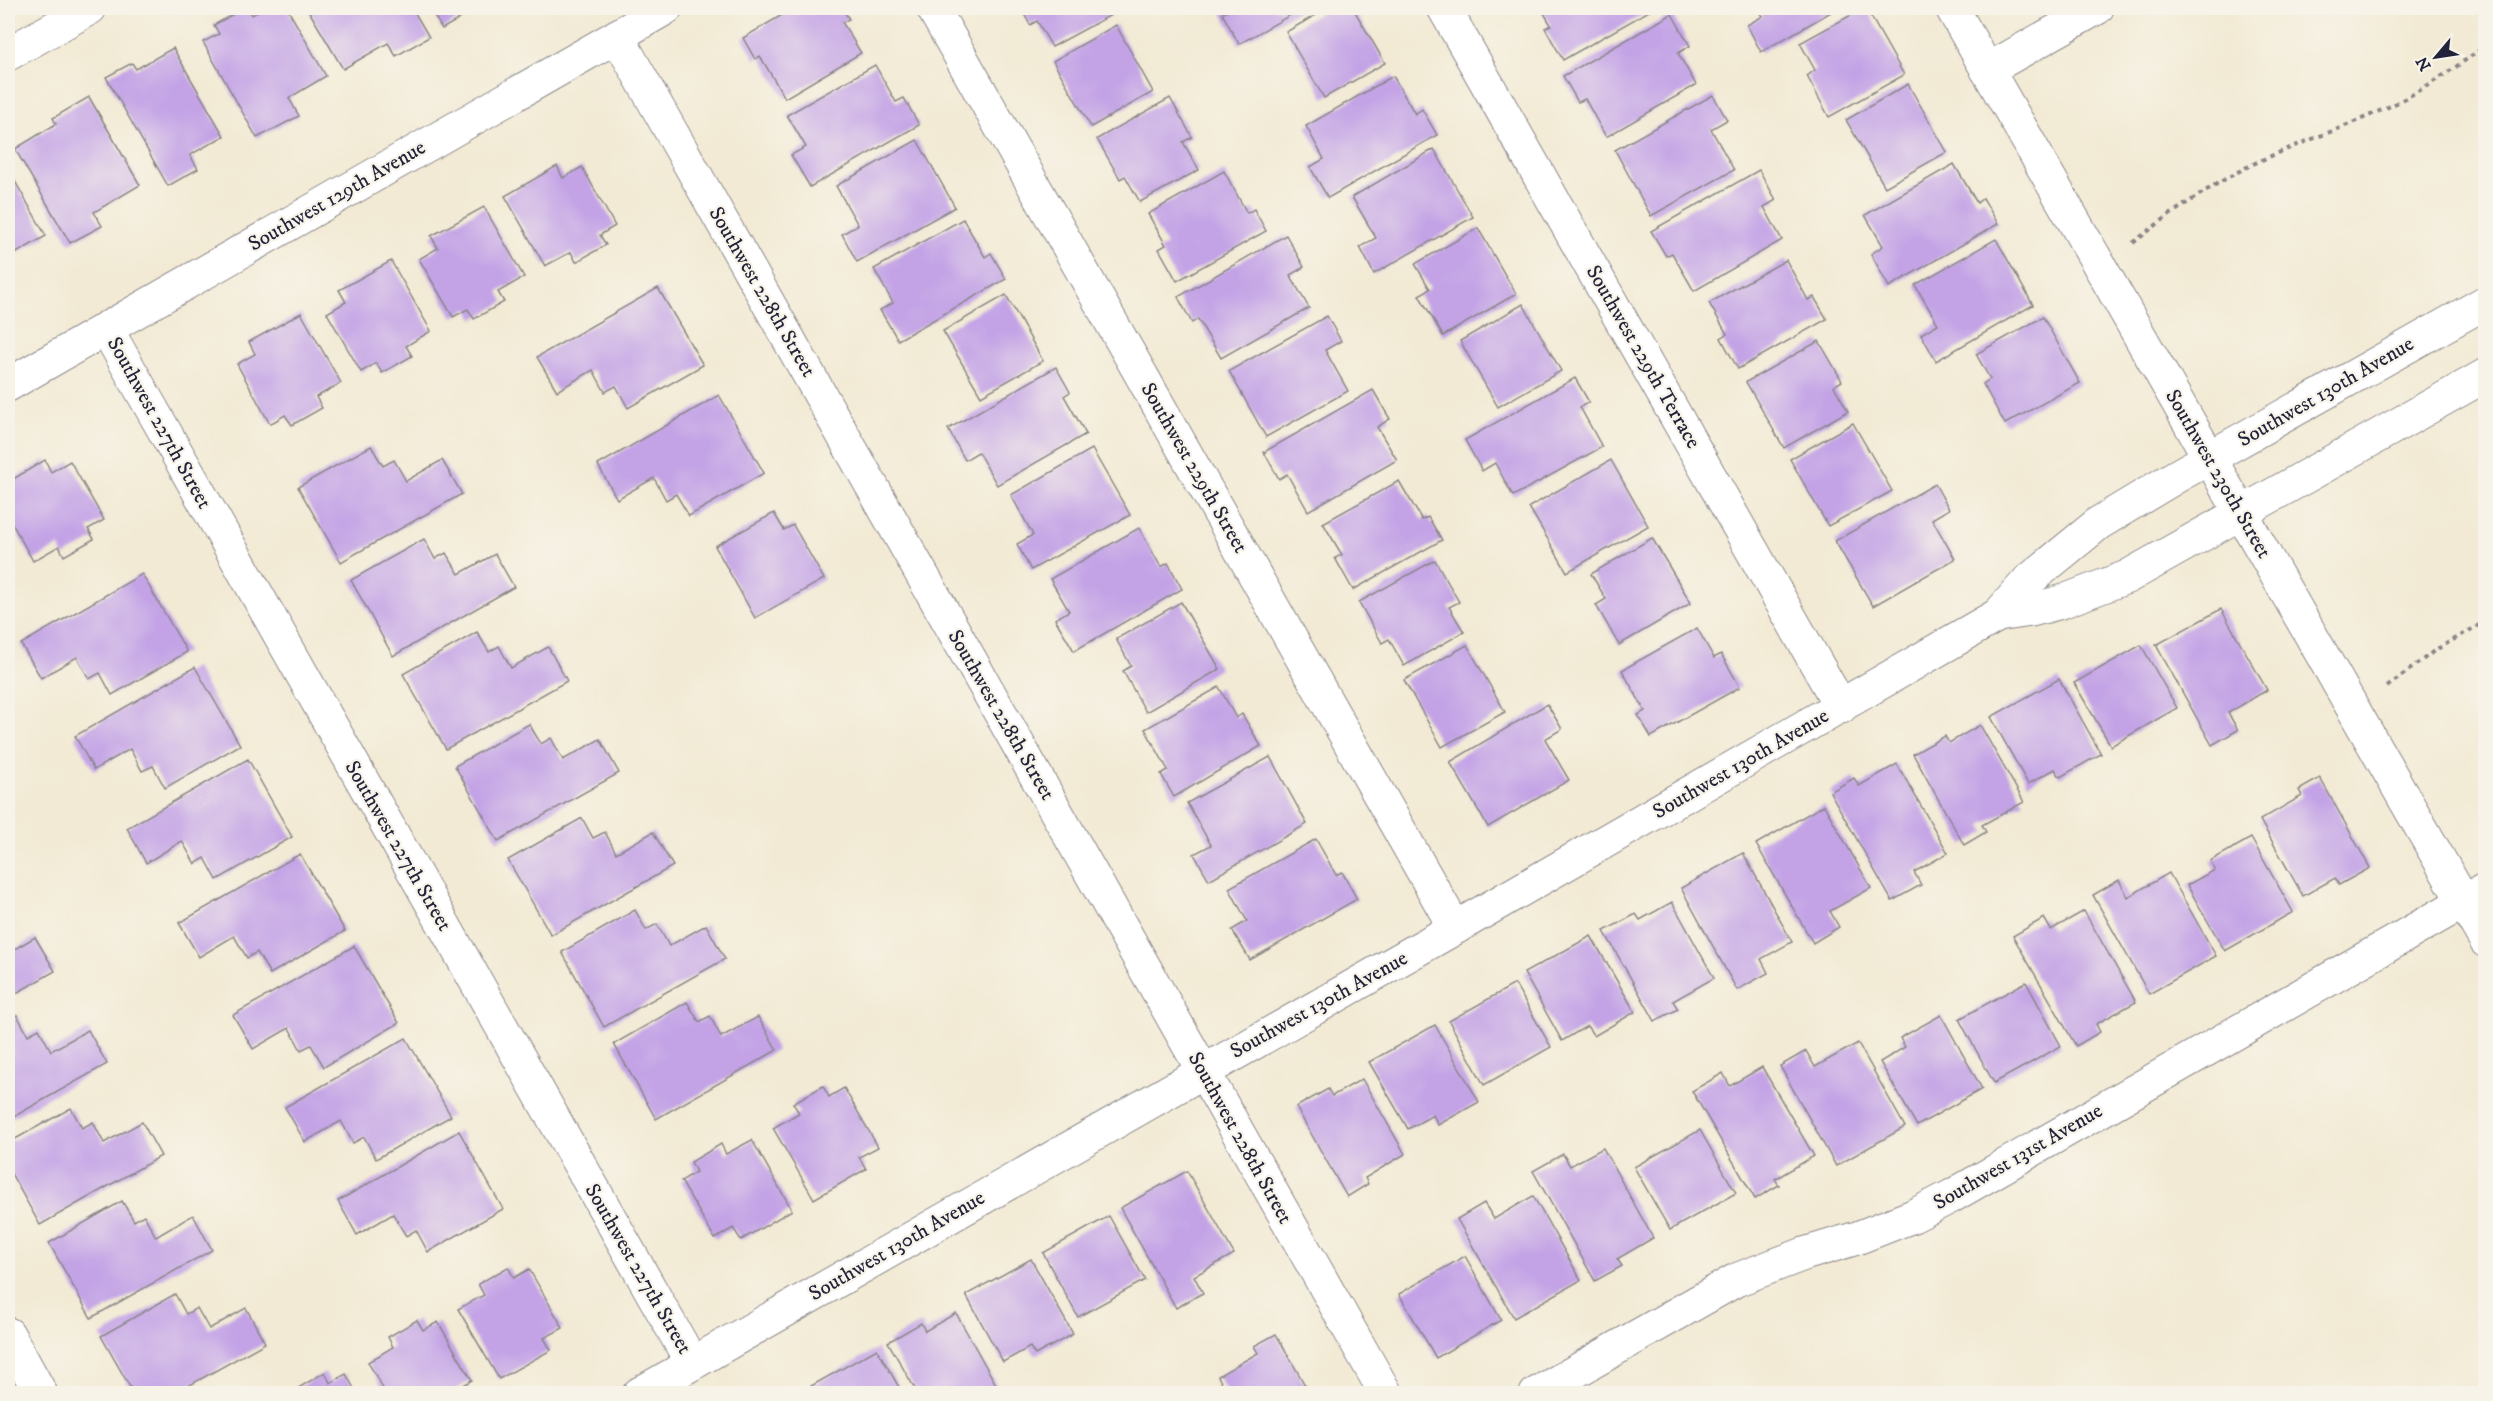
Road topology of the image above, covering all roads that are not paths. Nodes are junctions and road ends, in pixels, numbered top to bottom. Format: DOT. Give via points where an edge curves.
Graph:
graph roads {
  1 [pos="90,8"];
  2 [pos="666,8"];
  3 [pos="933,8"];
  4 [pos="1444,8"];
  5 [pos="1952,8"];
  6 [pos="2097,8"];
  7 [pos="617,36"];
  8 [pos="8,54"];
  9 [pos="1987,70"];
  10 [pos="2486,302"];
  11 [pos="106,328"];
  12 [pos="2486,375"];
  13 [pos="8,385"];
  14 [pos="2209,458"];
  15 [pos="2240,513"];
  16 [pos="1998,615"];
  17 [pos="1841,706"];
  18 [pos="2474,895"];
  19 [pos="1455,928"];
  20 [pos="2486,941"];
  21 [pos="1203,1071"];
  22 [pos="8,1334"];
  23 [pos="692,1363"];
  24 [pos="41,1394"];
  25 [pos="639,1394"];
  26 [pos="1386,1394"];
  27 [pos="1536,1394"];
  1 -- 8 [label="street"];
  2 -- 7 [label="street, Southwest 129th Avenue"];
  3 -- 19 [label="street, Southwest 229th Street"];
  4 -- 17 [label="street, Southwest 229th Terrace"];
  5 -- 9 [label="street, Southwest 230th Street"];
  6 -- 9 [label="street"];
  7 -- 11 [label="street, Southwest 129th Avenue"];
  7 -- 21 [label="street, Southwest 228th Street"];
  9 -- 14 [label="street, Southwest 230th Street"];
  10 -- 14 [label="street, Southwest 130th Avenue"];
  11 -- 13 [label="street, Southwest 129th Avenue"];
  11 -- 23 [label="street, Southwest 227th Street"];
  12 -- 15 [label="street, Southwest 130th Avenue"];
  14 -- 15 [label="street, Southwest 230th Street"];
  14 -- 16 [label="street, Southwest 130th Avenue" via="2078,537 2028,580"];
  15 -- 16 [label="street, Southwest 130th Avenue" via="2127,577 2061,602"];
  15 -- 18 [label="street, Southwest 230th Street"];
  16 -- 17 [label="street, Southwest 130th Avenue"];
  17 -- 19 [label="street, Southwest 130th Avenue"];
  18 -- 20 [label="street, Southwest 230th Street"];
  18 -- 27 [label="street, Southwest 131st Avenue" via="1952,1196 1857,1238 1736,1280"];
  19 -- 21 [label="street, Southwest 130th Avenue"];
  21 -- 23 [label="street, Southwest 130th Avenue"];
  21 -- 26 [label="street, Southwest 228th Street"];
  22 -- 24 [label="street"];
  23 -- 25 [label="street, Southwest 130th Avenue"];
}
